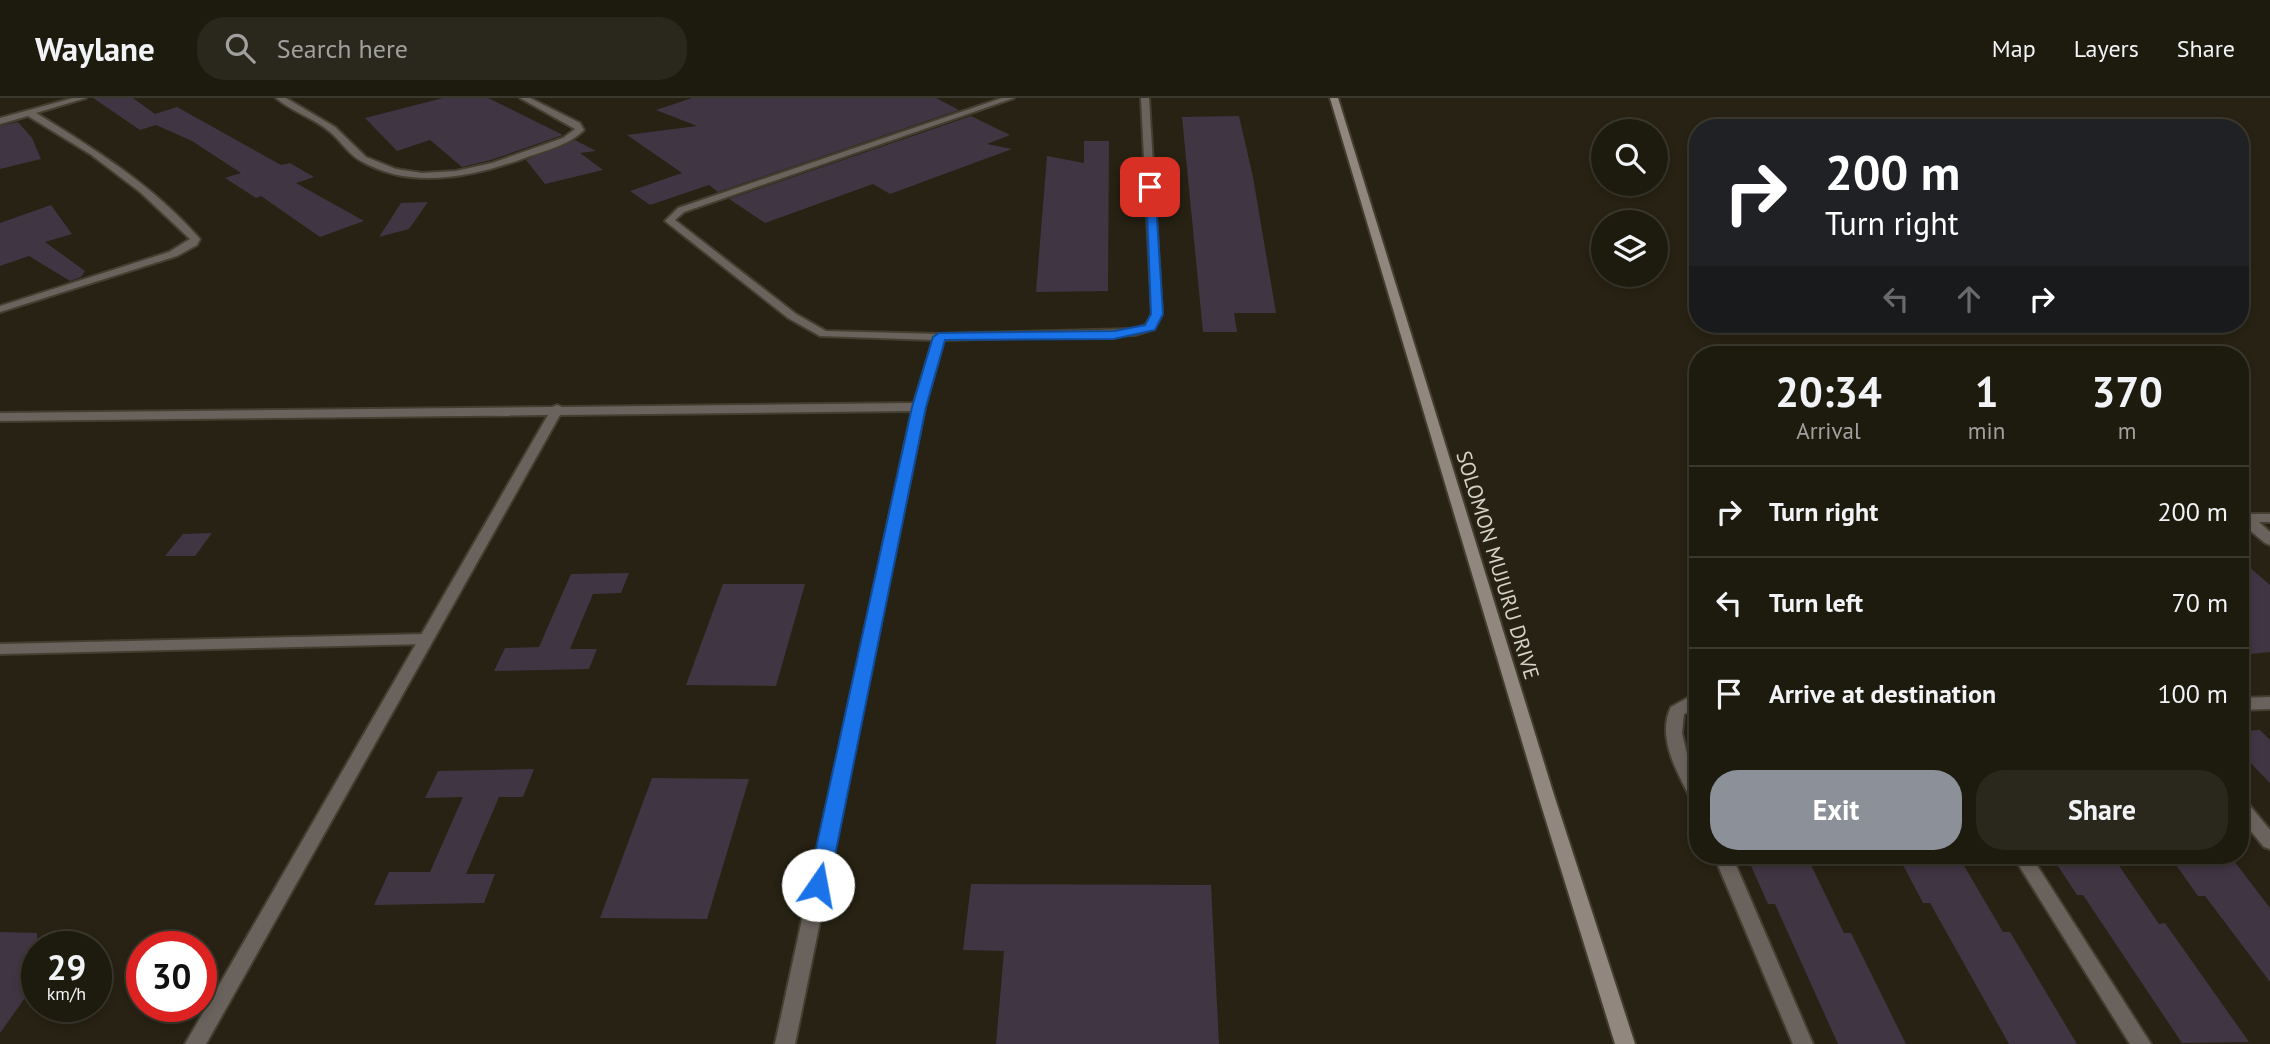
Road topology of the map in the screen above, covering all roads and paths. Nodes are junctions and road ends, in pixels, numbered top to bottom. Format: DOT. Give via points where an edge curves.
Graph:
graph roads {
  1 [pos="82,98"];
  2 [pos="280,98"];
  3 [pos="524,98"];
  4 [pos="1010,98"];
  5 [pos="1145,98"];
  6 [pos="1334,98"];
  7 [pos="30,113"];
  8 [pos="0,121"];
  9 [pos="0,309"];
  10 [pos="939,337"];
  11 [pos="919,407"];
  12 [pos="557,409"];
  13 [pos="0,417"];
  14 [pos="2249,518"];
  15 [pos="2270,518"];
  16 [pos="2249,523"];
  17 [pos="2270,540"];
  18 [pos="426,639"];
  19 [pos="0,649"];
  20 [pos="1689,703"];
  21 [pos="2270,703"];
  22 [pos="2249,704"];
  23 [pos="1689,775"];
  24 [pos="2249,817"];
  25 [pos="2270,842"];
  26 [pos="1726,864"];
  27 [pos="2027,864"];
  28 [pos="195,1044"];
  29 [pos="785,1044"];
  30 [pos="1625,1044"];
  31 [pos="1802,1044"];
  32 [pos="2141,1044"];
  1 -- 7 [label="street"];
  2 -- 3 [label="street" via="332,130 363,159 394,171 433,177 524,156 580,130"];
  4 -- 10 [label="street" via="681,210 670,221 811,329 848,336"];
  5 -- 10 [label="street" via="1157,314 1150,327 1114,335"];
  6 -- 30 [label="street, SOLOMON MUJURU DRIVE"];
  7 -- 8 [label="street"];
  7 -- 9 [label="street" via="143,190 195,239 173,254"];
  10 -- 11 [label="street"];
  11 -- 12 [label="street"];
  11 -- 29 [label="street"];
  12 -- 13 [label="street"];
  12 -- 18 [label="street"];
  14 -- 15 [label="street"];
  16 -- 17 [label="street"];
  18 -- 19 [label="lane"];
  18 -- 28 [label="street"];
  20 -- 23 [label="street" via="1677,710 1672,726"];
  21 -- 22 [label="street"];
  24 -- 25 [label="street"];
  26 -- 31 [label="street"];
  27 -- 32 [label="street"];
}
